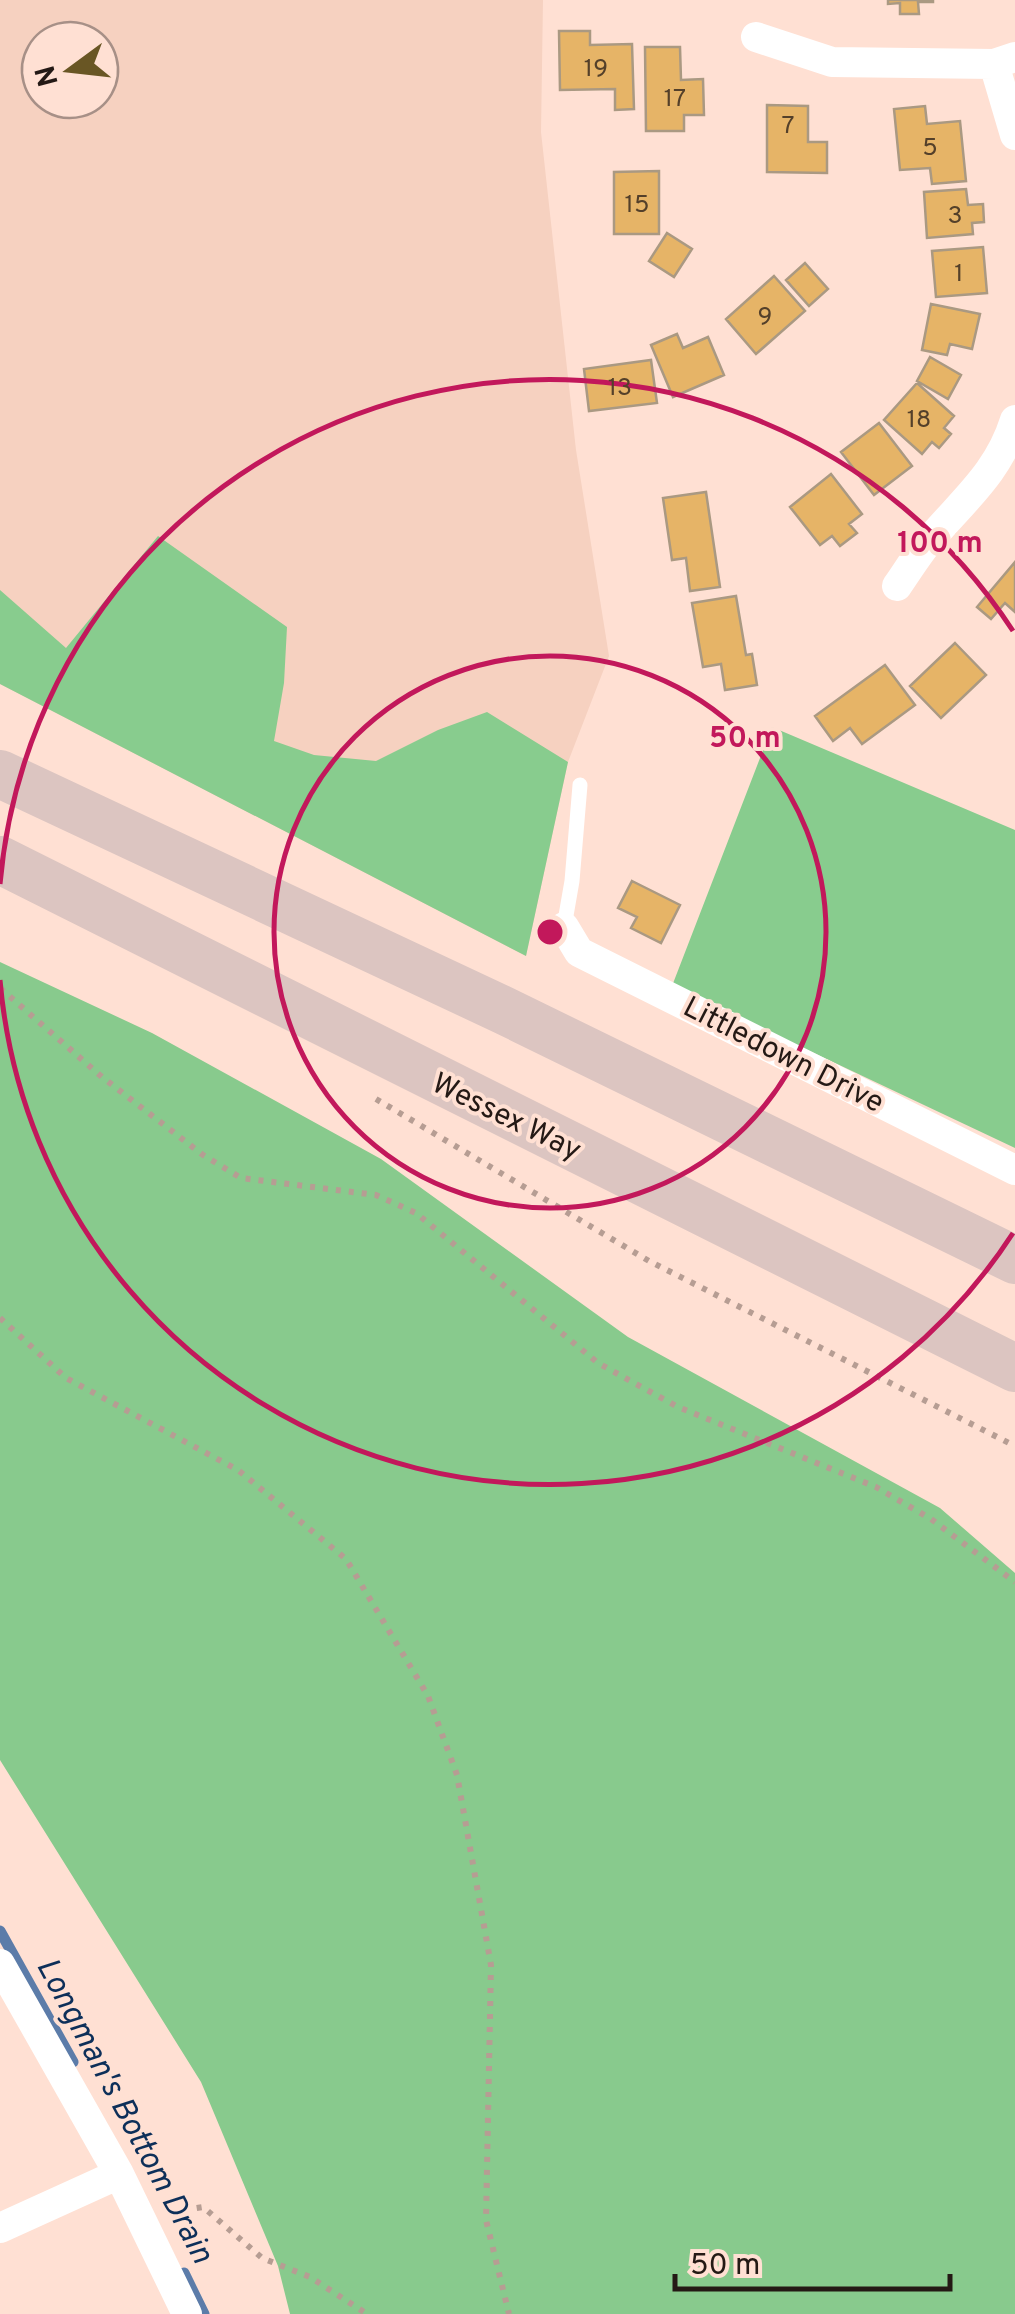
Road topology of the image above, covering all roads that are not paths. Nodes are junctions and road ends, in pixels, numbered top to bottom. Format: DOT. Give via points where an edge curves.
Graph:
graph roads {
  1 [pos="756,37"];
  2 [pos="1004,61"];
  3 [pos="1015,135"];
  4 [pos="1015,420"];
  5 [pos="897,586"];
  6 [pos="0,774"];
  7 [pos="580,785"];
  8 [pos="0,860"];
  9 [pos="564,928"];
  10 [pos="1015,1170"];
  11 [pos="1015,1260"];
  12 [pos="1015,1368"];
  13 [pos="0,1964"];
  14 [pos="118,2174"];
  15 [pos="0,2228"];
  16 [pos="187,2314"];
  1 -- 2 [label="street" via="832,62"];
  2 -- 3 [label="street"];
  4 -- 5 [label="street" via="982,485 931,537"];
  6 -- 11 [label="highway"];
  7 -- 9 [label="lane"];
  8 -- 12 [label="highway, Wessex Way"];
  9 -- 10 [label="street, Littledown Drive" via="578,952"];
  13 -- 14 [label="street"];
  14 -- 15 [label="street"];
  14 -- 16 [label="street"];
}
